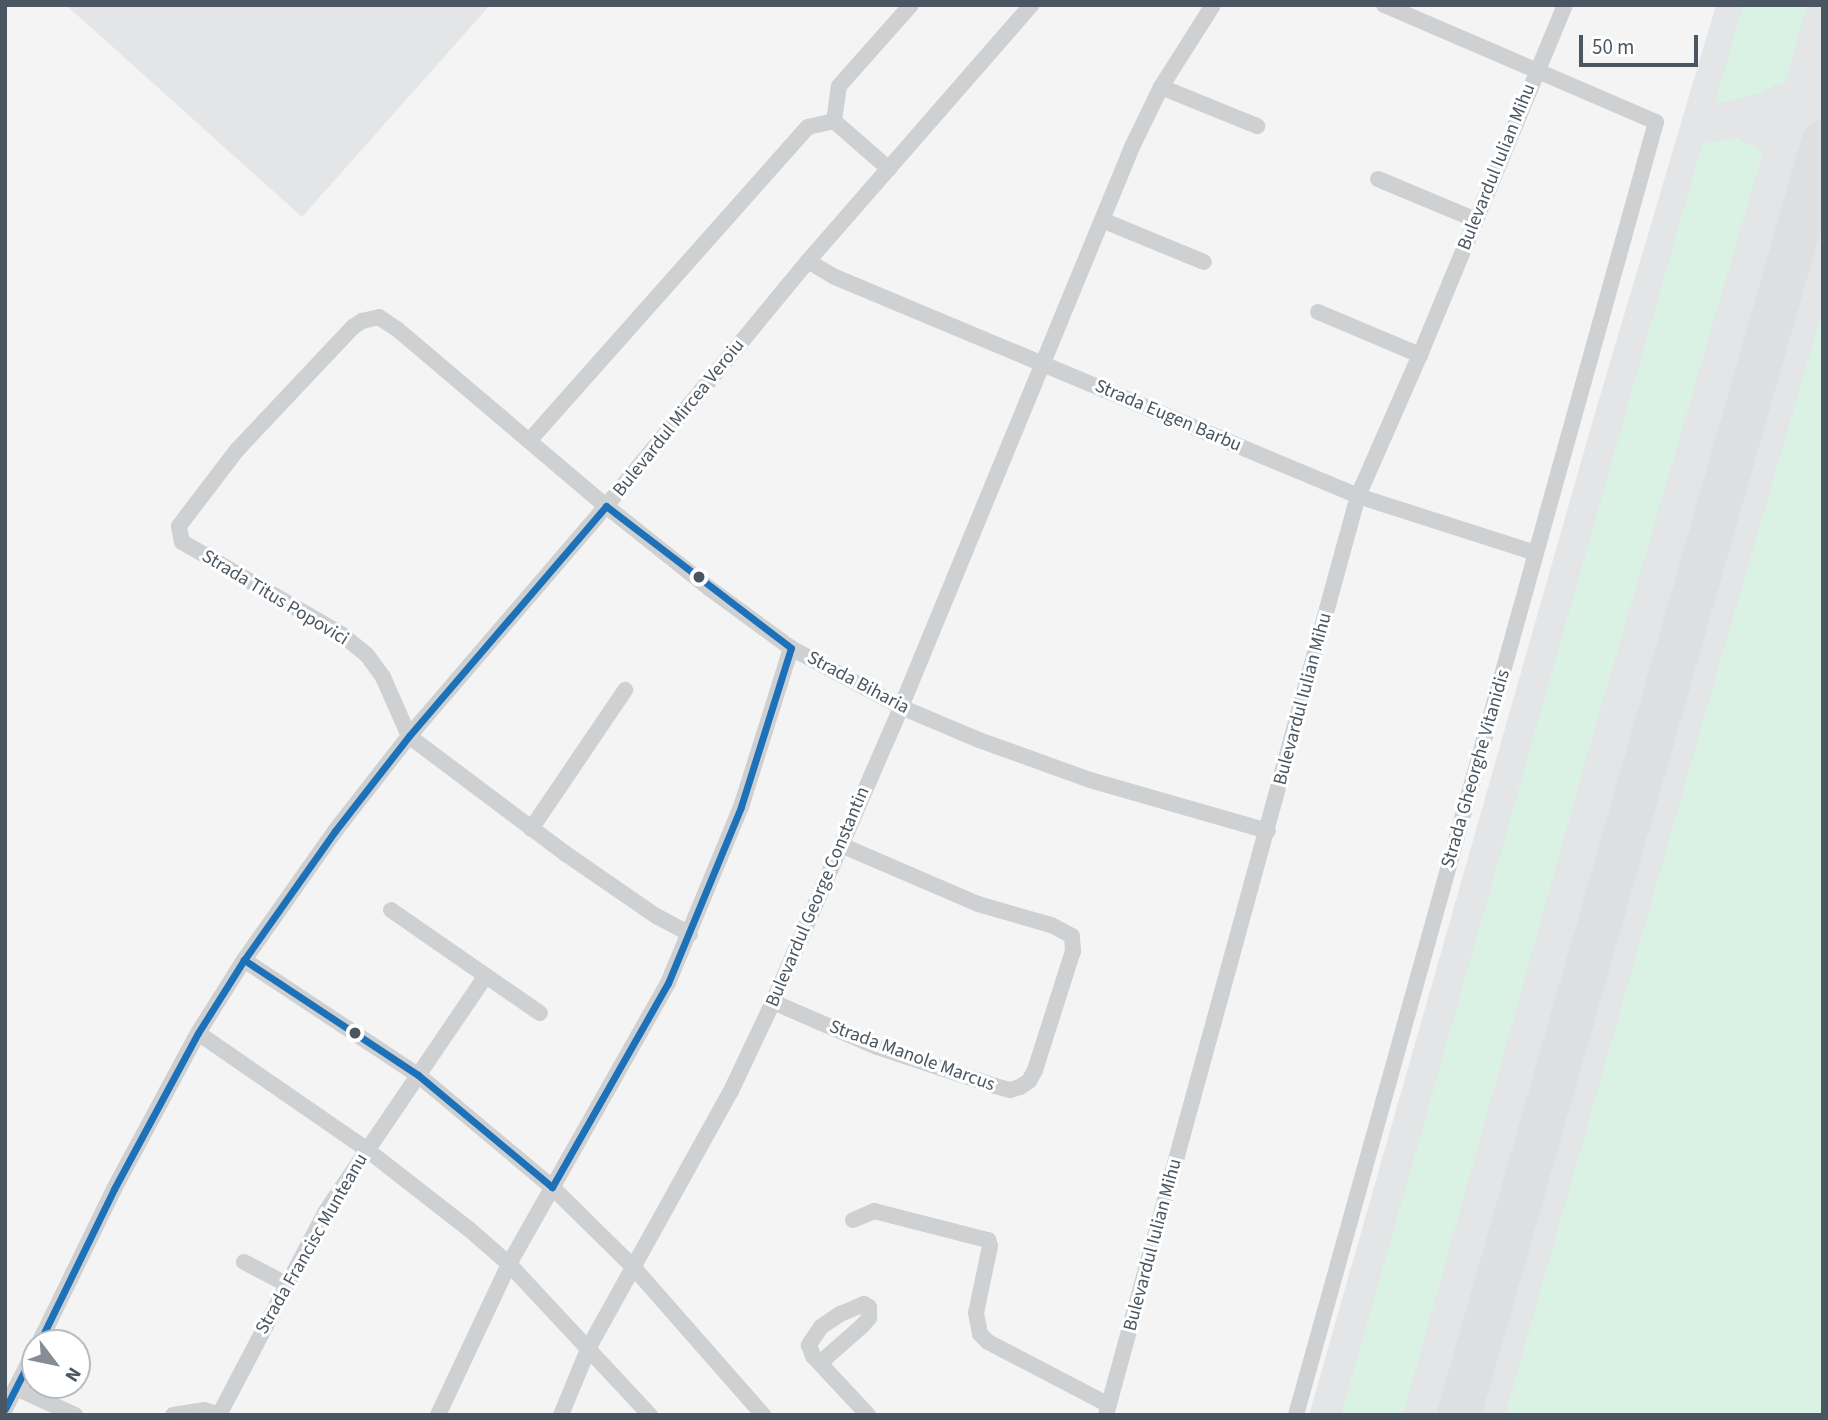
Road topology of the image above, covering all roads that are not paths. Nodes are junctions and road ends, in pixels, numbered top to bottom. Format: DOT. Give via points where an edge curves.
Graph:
graph roads {
  1 [pos="911,5"];
  2 [pos="1031,5"];
  3 [pos="1213,5"];
  4 [pos="1384,5"];
  5 [pos="1565,5"];
  6 [pos="1536,71"];
  7 [pos="1161,87"];
  8 [pos="834,121"];
  9 [pos="1258,126"];
  10 [pos="889,169"];
  11 [pos="1378,179"];
  12 [pos="1102,220"];
  13 [pos="1476,220"];
  14 [pos="808,261"];
  15 [pos="1204,262"];
  16 [pos="1318,312"];
  17 [pos="379,317"];
  18 [pos="1420,355"];
  19 [pos="1045,364"];
  20 [pos="529,441"];
  21 [pos="1358,496"];
  22 [pos="606,506"];
  23 [pos="1536,553"];
  24 [pos="791,648"];
  25 [pos="625,690"];
  26 [pos="901,707"];
  27 [pos="409,736"];
  28 [pos="531,830"];
  29 [pos="1268,831"];
  30 [pos="841,845"];
  31 [pos="391,910"];
  32 [pos="690,934"];
  33 [pos="244,960"];
  34 [pos="486,975"];
  35 [pos="774,1002"];
  36 [pos="540,1013"];
  37 [pos="198,1033"];
  38 [pos="418,1075"];
  39 [pos="366,1149"];
  40 [pos="552,1187"];
  41 [pos="853,1220"];
  42 [pos="244,1262"];
  43 [pos="509,1264"];
  44 [pos="634,1268"];
  45 [pos="286,1284"];
  46 [pos="45,1329"];
  47 [pos="589,1347"];
  48 [pos="820,1363"];
  49 [pos="21,1378"];
  50 [pos="16,1388"];
  51 [pos="5,1409"];
  52 [pos="1108,1410"];
  53 [pos="219,1414"];
  54 [pos="75,1415"];
  55 [pos="173,1415"];
  56 [pos="438,1415"];
  57 [pos="561,1415"];
  58 [pos="650,1415"];
  59 [pos="763,1415"];
  60 [pos="869,1415"];
  61 [pos="1296,1415"];
  1 -- 8 [label="street" via="839,86"];
  2 -- 10 [label="street, Bulevardul Mircea Veroiu"];
  3 -- 7 [label="street"];
  4 -- 6 [label="street"];
  5 -- 6 [label="street, Bulevardul Iulian Mihu"];
  6 -- 13 [label="street, Bulevardul Iulian Mihu"];
  6 -- 23 [label="street, Strada Gheorghe Vitanidis" via="1656,122"];
  7 -- 9 [label="street"];
  7 -- 12 [label="street"];
  8 -- 10 [label="street"];
  8 -- 20 [label="street" via="808,127"];
  10 -- 14 [label="street, Bulevardul Mircea Veroiu"];
  11 -- 13 [label="street"];
  12 -- 15 [label="street"];
  12 -- 19 [label="street"];
  13 -- 18 [label="street, Bulevardul Iulian Mihu"];
  14 -- 19 [label="street, Strada Eugen Barbu" via="835,277"];
  14 -- 22 [label="street, Bulevardul Mircea Veroiu"];
  16 -- 18 [label="street"];
  17 -- 20 [label="street, Strada Biharia"];
  17 -- 27 [label="street, Strada Titus Popovici" via="353,327 237,450 179,526 182,542 341,634 367,655 383,677"];
  18 -- 21 [label="street, Bulevardul Iulian Mihu"];
  19 -- 21 [label="street, Strada Eugen Barbu"];
  19 -- 26 [label="street, Bulevardul George Constantin"];
  20 -- 22 [label="street, Strada Biharia"];
  21 -- 23 [label="street, Strada Eugen Barbu"];
  21 -- 29 [label="street, Bulevardul Iulian Mihu"];
  22 -- 24 [label="street, Strada Biharia"];
  22 -- 27 [label="street, Bulevardul Mircea Veroiu"];
  23 -- 61 [label="street, Strada Gheorghe Vitanidis"];
  24 -- 26 [label="street, Strada Biharia"];
  24 -- 32 [label="street" via="741,807"];
  25 -- 28 [label="street"];
  26 -- 29 [label="street, Strada Biharia" via="1090,780"];
  26 -- 30 [label="street, Bulevardul George Constantin"];
  27 -- 28 [label="street, Strada Titus Popovici"];
  27 -- 33 [label="street, Bulevardul Mircea Veroiu"];
  28 -- 32 [label="street, Strada Titus Popovici" via="656,916"];
  29 -- 52 [label="street, Bulevardul Iulian Mihu"];
  30 -- 35 [label="street, Bulevardul George Constantin"];
  30 -- 35 [label="street, Strada Manole Marcus" via="978,904 1051,925 1072,936 1073,951 1035,1070 1030,1081 1010,1090 877,1048"];
  31 -- 34 [label="street"];
  32 -- 40 [label="street" via="640,1037"];
  33 -- 37 [label="street, Bulevardul Mircea Veroiu"];
  33 -- 38 [label="street"];
  34 -- 36 [label="street"];
  34 -- 38 [label="street, Strada Francisc Munteanu"];
  35 -- 44 [label="street, Bulevardul George Constantin"];
  37 -- 39 [label="street"];
  37 -- 46 [label="street, Bulevardul Mircea Veroiu"];
  38 -- 39 [label="street, Strada Francisc Munteanu"];
  38 -- 40 [label="street"];
  39 -- 43 [label="street"];
  39 -- 45 [label="street, Strada Francisc Munteanu"];
  40 -- 43 [label="street"];
  40 -- 44 [label="street"];
  41 -- 52 [label="street" via="874,1211 988,1240 976,1313 980,1334"];
  42 -- 45 [label="street"];
  43 -- 47 [label="street"];
  43 -- 56 [label="street"];
  44 -- 47 [label="street, Bulevardul George Constantin"];
  44 -- 59 [label="street"];
  45 -- 53 [label="street, Strada Francisc Munteanu"];
  47 -- 57 [label="street, Bulevardul George Constantin"];
  47 -- 58 [label="street"];
  48 -- 60 [label="street"];
  49 -- 50 [label="street"];
  50 -- 51 [label="street"];
  50 -- 54 [label="street"];
  53 -- 55 [label="street, Strada Francisc Munteanu" via="189,1410"];
}
